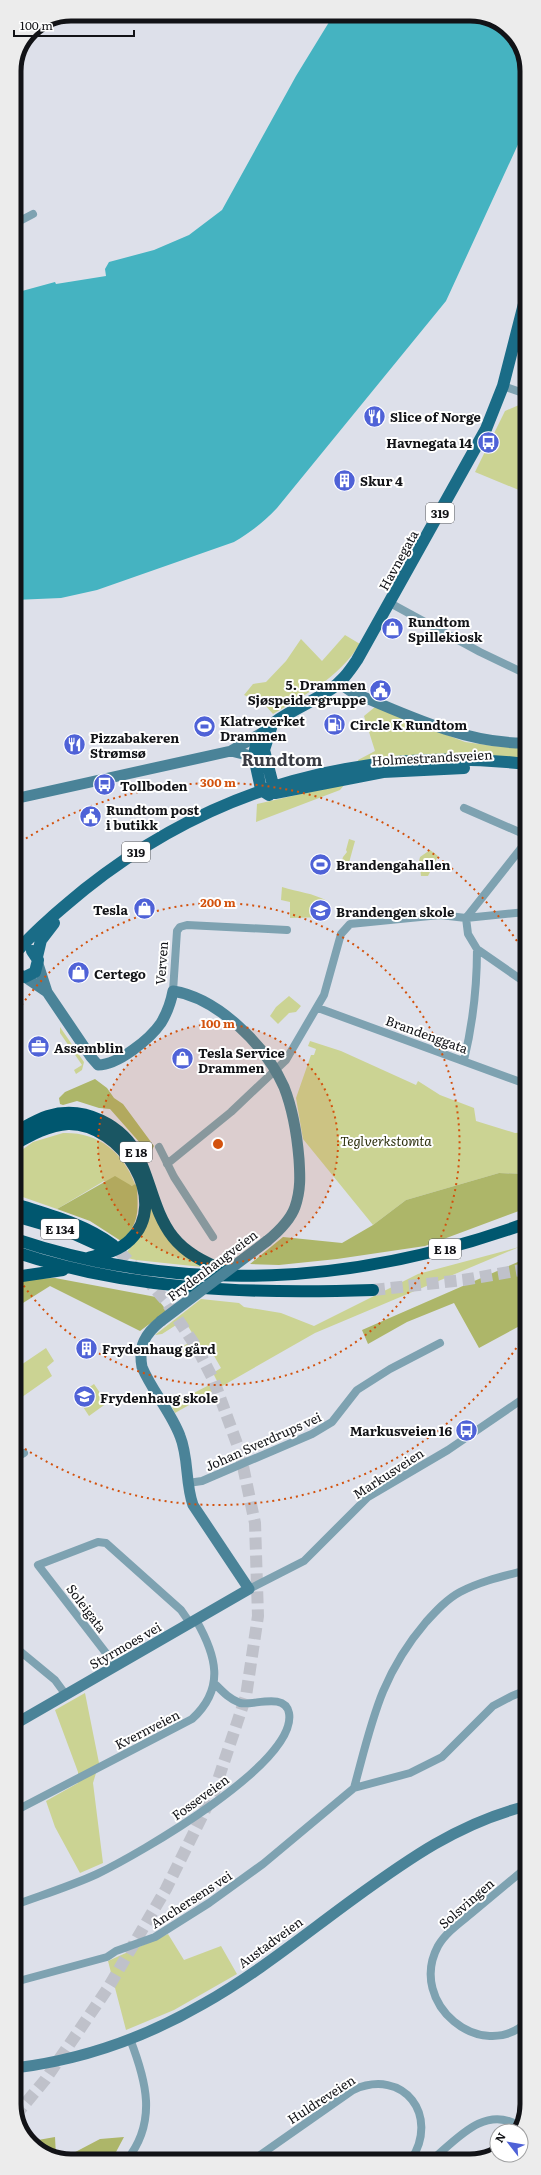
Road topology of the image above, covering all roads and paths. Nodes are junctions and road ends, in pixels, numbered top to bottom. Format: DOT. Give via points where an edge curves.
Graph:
graph roads {
  1 [pos="33,214"];
  2 [pos="21,220"];
  3 [pos="520,334"];
  4 [pos="503,386"];
  5 [pos="520,392"];
  6 [pos="390,603"];
  7 [pos="520,671"];
  8 [pos="342,680"];
  9 [pos="274,724"];
  10 [pos="520,743"];
  11 [pos="255,749"];
  12 [pos="231,751"];
  13 [pos="520,764"];
  14 [pos="520,765"];
  15 [pos="268,790"];
  16 [pos="21,797"];
  17 [pos="464,808"];
  18 [pos="520,832"];
  19 [pos="520,850"];
  20 [pos="520,913"];
  21 [pos="466,918"];
  22 [pos="283,930"];
  23 [pos="21,940"];
  24 [pos="21,945"];
  25 [pos="478,949"];
  26 [pos="37,960"];
  27 [pos="21,974"];
  28 [pos="21,977"];
  29 [pos="520,979"];
  30 [pos="173,991"];
  31 [pos="47,992"];
  32 [pos="318,1008"];
  33 [pos="464,1060"];
  34 [pos="275,1070"];
  35 [pos="520,1082"];
  36 [pos="21,1129"];
  37 [pos="21,1141"];
  38 [pos="159,1147"];
  39 [pos="167,1164"];
  40 [pos="21,1209"];
  41 [pos="520,1225"];
  42 [pos="213,1237"];
  43 [pos="21,1241"];
  44 [pos="108,1246"];
  45 [pos="21,1257"];
  46 [pos="85,1259"];
  47 [pos="74,1269"];
  48 [pos="21,1276"];
  49 [pos="234,1276"];
  50 [pos="373,1290"];
  51 [pos="440,1343"];
  52 [pos="520,1402"];
  53 [pos="24,1453"];
  54 [pos="21,1455"];
  55 [pos="188,1483"];
  56 [pos="38,1565"];
  57 [pos="520,1572"];
  58 [pos="249,1589"];
  59 [pos="193,1621"];
  60 [pos="21,1652"];
  61 [pos="116,1666"];
  62 [pos="214,1683"];
  63 [pos="520,1693"];
  64 [pos="66,1695"];
  65 [pos="21,1721"];
  66 [pos="354,1788"];
  67 [pos="21,1808"];
  68 [pos="520,1808"];
  69 [pos="520,1873"];
  70 [pos="21,1903"];
  71 [pos="21,1980"];
  72 [pos="520,2028"];
  73 [pos="130,2039"];
  74 [pos="21,2067"];
  75 [pos="512,2123"];
  76 [pos="131,2154"];
  77 [pos="262,2154"];
  78 [pos="414,2154"];
  79 [pos="439,2154"];
  1 -- 2 [label="street"];
  3 -- 4 [label="main road, Havnegata / 319"];
  4 -- 5 [label="street"];
  4 -- 6 [label="main road, Havnegata / 319" via="486,429"];
  6 -- 7 [label="street"];
  6 -- 8 [label="main road, Havnegata / 319"];
  8 -- 9 [label="main road, 319" via="328,692"];
  8 -- 10 [label="main road" via="352,692 469,737 490,742"];
  9 -- 11 [label="main road" via="266,739"];
  9 -- 11 [label="main road, 319" via="260,734"];
  11 -- 12 [label="main road"];
  11 -- 12 [label="main road"];
  11 -- 15 [label="main road"];
  12 -- 16 [label="main road"];
  13 -- 15 [label="main road, Holmestrandsveien / 319" via="474,760 416,761 323,773"];
  14 -- 15 [label="main road, Holmestrandsveien / 319" via="383,772"];
  15 -- 23 [label="main road, 319" via="193,820 145,846"];
  15 -- 26 [label="main road, 319" via="152,847 124,866 54,923 41,940"];
  17 -- 18 [label="street"];
  19 -- 21 [label="street"];
  20 -- 21 [label="street"];
  21 -- 25 [label="street" via="468,934"];
  21 -- 32 [label="street" via="440,915 355,922 346,927 341,933 324,996"];
  22 -- 30 [label="street, Verven" via="187,925 180,927 177,931"];
  24 -- 26 [label="main road, 319" via="31,950"];
  25 -- 29 [label="street"];
  25 -- 33 [label="street" via="476,997"];
  26 -- 27 [label="main road, 319" via="35,972"];
  26 -- 31 [label="main road"];
  28 -- 31 [label="main road"];
  30 -- 31 [label="main road, Verven" via="166,1012 153,1032 112,1064 98,1065"];
  30 -- 34 [label="main road, Frydenhaugveien" via="193,995 219,1011 242,1030"];
  32 -- 33 [label="street, Brandenggata"];
  32 -- 34 [label="street" via="289,1055"];
  33 -- 35 [label="street, Brandenggata"];
  34 -- 39 [label="street" via="231,1112"];
  34 -- 55 [label="main road, Frydenhaugveien, bridge" via="284,1088 298,1140 300,1186 291,1215 267,1241 161,1321 145,1336 140,1356 147,1378 176,1427 185,1454"];
  36 -- 49 [label="highway, E 18" via="48,1116 62,1113 88,1115 111,1125 134,1149 161,1216 177,1241 196,1257"];
  37 -- 46 [label="highway, E 18" via="48,1128 76,1124 92,1128 106,1134 118,1144 137,1173 144,1195 145,1211 136,1235 123,1246"];
  38 -- 39 [label="street"];
  39 -- 42 [label="street"];
  40 -- 44 [label="highway, E 134"];
  41 -- 49 [label="highway, E 18" via="452,1248 361,1268 286,1275"];
  43 -- 46 [label="highway, E 18"];
  45 -- 47 [label="highway"];
  46 -- 49 [label="highway, E 18" via="157,1270"];
  47 -- 48 [label="highway"];
  47 -- 50 [label="highway" via="137,1281 210,1289 280,1292"];
  51 -- 55 [label="street, Johan Sverdrups vei" via="357,1390 332,1422 312,1434 202,1482"];
  52 -- 58 [label="street, Markusveien" via="448,1450 368,1497 304,1560"];
  53 -- 54 [label="street"];
  55 -- 58 [label="main road, Frydenhaugveien" via="193,1505"];
  56 -- 59 [label="street, Kvernveien" via="98,1542 106,1543"];
  56 -- 61 [label="street, Soleigata"];
  57 -- 66 [label="street" via="482,1582 458,1592 438,1609 413,1638 391,1671 376,1707"];
  58 -- 59 [label="main road, Styrmoes vei"];
  59 -- 61 [label="main road, Styrmoes vei"];
  59 -- 62 [label="street, Kvernveien" via="210,1645"];
  60 -- 64 [label="street" via="55,1680"];
  61 -- 64 [label="main road, Styrmoes vei"];
  62 -- 67 [label="street, Kvernveien" via="204,1707 192,1719"];
  62 -- 70 [label="street, Fosseveien" via="227,1696 239,1702 282,1703 288,1712 288,1721 283,1734 267,1757 222,1797 152,1844 92,1876"];
  63 -- 66 [label="street, Anchersens vei" via="493,1706 442,1757 410,1773"];
  64 -- 65 [label="main road, Styrmoes vei"];
  66 -- 71 [label="street, Anchersens vei" via="263,1864 209,1903 155,1937 116,1951 107,1957"];
  68 -- 73 [label="main road, Austadveien" via="476,1822 442,1838 400,1865 219,1995 180,2017"];
  69 -- 72 [label="street, Solsvingen" via="444,1937 434,1954 430,1977 433,1993 440,2007 457,2025 473,2032 505,2035"];
  73 -- 74 [label="main road, Austadveien" via="60,2060"];
  73 -- 76 [label="street" via="146,2085 147,2108 143,2129"];
  75 -- 79 [label="street" via="506,2120 486,2120 468,2130"];
  77 -- 78 [label="street, Huldreveien" via="353,2090 367,2084 382,2084 406,2092 419,2114 422,2128 418,2149"];
}
